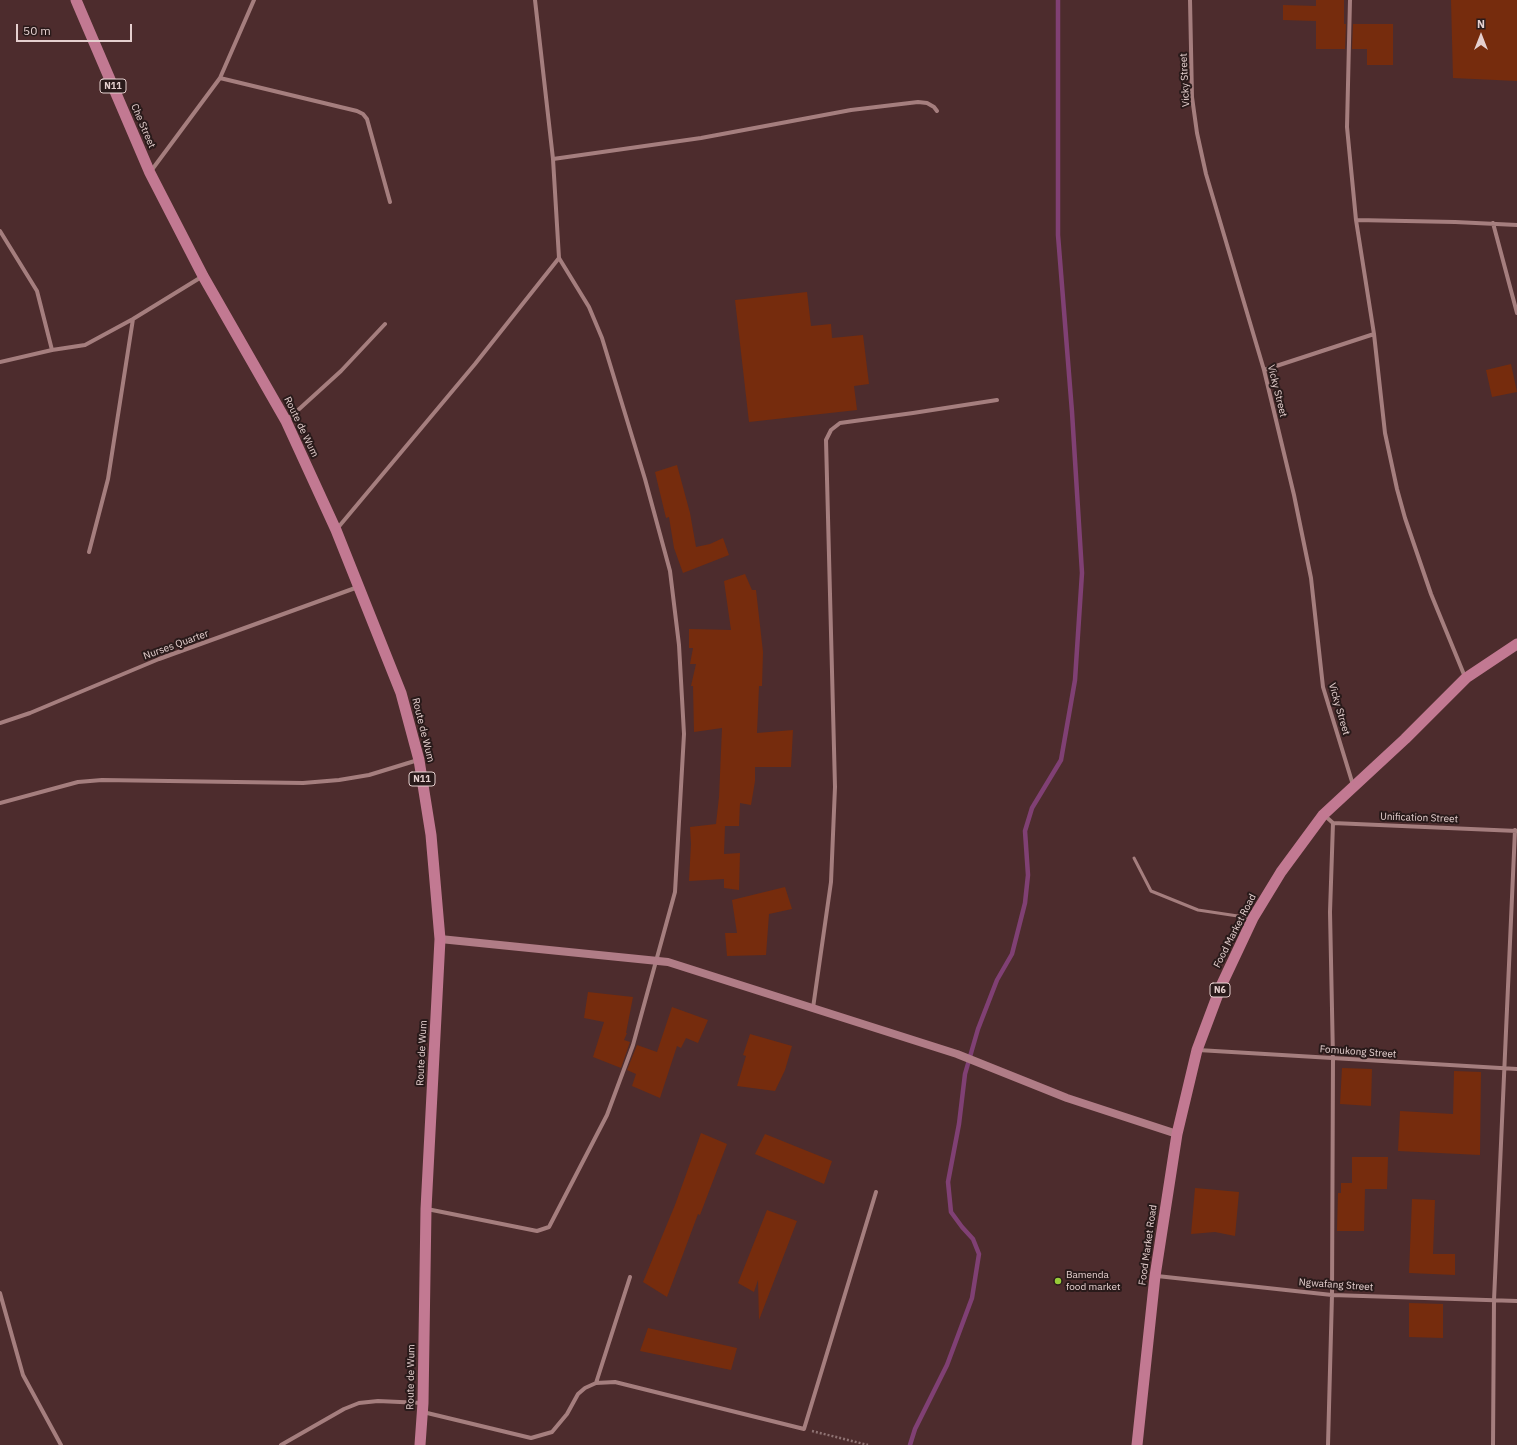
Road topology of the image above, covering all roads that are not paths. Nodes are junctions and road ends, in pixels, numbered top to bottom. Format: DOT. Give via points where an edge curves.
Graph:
graph roads {
  1 [pos="76,0"];
  2 [pos="254,0"];
  3 [pos="535,0"];
  4 [pos="1190,0"];
  5 [pos="1350,0"];
  6 [pos="220,78"];
  7 [pos="937,111"];
  8 [pos="553,158"];
  9 [pos="150,173"];
  10 [pos="390,202"];
  11 [pos="1356,220"];
  12 [pos="1493,223"];
  13 [pos="1517,225"];
  14 [pos="0,231"];
  15 [pos="559,258"];
  16 [pos="203,276"];
  17 [pos="1517,312"];
  18 [pos="133,319"];
  19 [pos="384,324"];
  20 [pos="1374,334"];
  21 [pos="52,350"];
  22 [pos="0,362"];
  23 [pos="1264,370"];
  24 [pos="997,400"];
  25 [pos="286,421"];
  26 [pos="336,530"];
  27 [pos="89,552"];
  28 [pos="358,586"];
  29 [pos="1517,644"];
  30 [pos="1466,678"];
  31 [pos="0,723"];
  32 [pos="418,760"];
  33 [pos="1353,787"];
  34 [pos="0,803"];
  35 [pos="1323,814"];
  36 [pos="1333,823"];
  37 [pos="1516,830"];
  38 [pos="1134,858"];
  39 [pos="1253,918"];
  40 [pos="440,939"];
  41 [pos="656,961"];
  42 [pos="813,1008"];
  43 [pos="1197,1050"];
  44 [pos="1334,1058"];
  45 [pos="1505,1069"];
  46 [pos="1517,1069"];
  47 [pos="1177,1134"];
  48 [pos="876,1192"];
  49 [pos="426,1209"];
  50 [pos="1155,1276"];
  51 [pos="630,1278"];
  52 [pos="0,1293"];
  53 [pos="1332,1295"];
  54 [pos="1494,1300"];
  55 [pos="1517,1301"];
  56 [pos="596,1383"];
  57 [pos="423,1407"];
  58 [pos="61,1445"];
  59 [pos="281,1445"];
  60 [pos="420,1445"];
  61 [pos="1137,1445"];
  62 [pos="1328,1445"];
  63 [pos="1494,1445"];
  1 -- 9 [label="highway, Che Street / N11"];
  2 -- 6 [label="street"];
  3 -- 8 [label="street"];
  4 -- 23 [label="street, Vicky Street" via="1192,96 1197,133 1206,174"];
  5 -- 11 [label="street" via="1347,127"];
  6 -- 9 [label="street"];
  6 -- 10 [label="street" via="363,114 367,119"];
  7 -- 8 [label="street" via="927,103 918,102 851,110 701,138"];
  8 -- 15 [label="street"];
  9 -- 16 [label="highway, Route de Wum / N11"];
  11 -- 12 [label="street"];
  11 -- 20 [label="street"];
  12 -- 13 [label="street"];
  12 -- 17 [label="street"];
  14 -- 21 [label="street" via="37,291"];
  15 -- 26 [label="street" via="466,376"];
  15 -- 41 [label="street" via="589,307 602,338 670,571 684,734 675,892"];
  16 -- 18 [label="street"];
  16 -- 25 [label="highway, Route de Wum / N11"];
  18 -- 21 [label="street" via="85,345"];
  18 -- 27 [label="street" via="108,479"];
  19 -- 25 [label="street" via="342,371"];
  20 -- 23 [label="street"];
  20 -- 30 [label="street" via="1385,433 1397,490 1431,594"];
  21 -- 22 [label="street"];
  23 -- 33 [label="street, Vicky Street" via="1294,495 1310,578 1323,687"];
  24 -- 42 [label="street" via="840,423 830,430 826,440 835,788 831,882"];
  25 -- 26 [label="highway, Route de Wum / N11"];
  26 -- 28 [label="highway, Route de Wum / N11"];
  28 -- 31 [label="street, Nurses Quarter" via="159,659"];
  28 -- 32 [label="highway, Route de Wum / N11" via="401,692"];
  29 -- 30 [label="highway, Food Market Road / N6"];
  30 -- 33 [label="highway, Food Market Road / N6"];
  32 -- 34 [label="street" via="369,775 303,783 102,780 78,782"];
  32 -- 40 [label="highway, Route de Wum / N11" via="431,835"];
  33 -- 35 [label="highway, Food Market Road / N6"];
  35 -- 36 [label="street"];
  35 -- 39 [label="highway, Food Market Road / N6" via="1281,872"];
  36 -- 37 [label="street, Unification Street"];
  36 -- 44 [label="street" via="1330,912"];
  37 -- 45 [label="street"];
  38 -- 39 [label="lane" via="1151,891 1198,910"];
  39 -- 43 [label="highway, Food Market Road / N6" via="1221,986"];
  40 -- 41 [label="main road"];
  40 -- 49 [label="highway, Route de Wum / N11"];
  41 -- 42 [label="main road" via="668,962"];
  41 -- 49 [label="street" via="633,1045 607,1115 549,1226 536,1231"];
  42 -- 47 [label="main road" via="957,1054 1067,1098"];
  43 -- 44 [label="street, Fomukong Street"];
  43 -- 47 [label="highway, Food Market Road / N6"];
  44 -- 45 [label="street, Fomukong Street"];
  44 -- 53 [label="street"];
  45 -- 46 [label="street, Fomukong Street"];
  45 -- 54 [label="street"];
  47 -- 50 [label="highway, Food Market Road / N6"];
  48 -- 56 [label="street" via="804,1428 615,1382"];
  49 -- 57 [label="highway, Route de Wum / N11"];
  50 -- 53 [label="street, Ngwafang Street"];
  50 -- 61 [label="highway, Food Market Road / N6"];
  51 -- 56 [label="street"];
  52 -- 58 [label="street" via="23,1375"];
  53 -- 54 [label="street, Ngwafang Street"];
  53 -- 62 [label="street"];
  54 -- 55 [label="street, Ngwafang Street"];
  54 -- 63 [label="street"];
  56 -- 57 [label="street" via="578,1394 568,1414 552,1432 531,1438"];
  57 -- 59 [label="street" via="378,1401 359,1403"];
  57 -- 60 [label="highway, Route de Wum / N11"];
}
